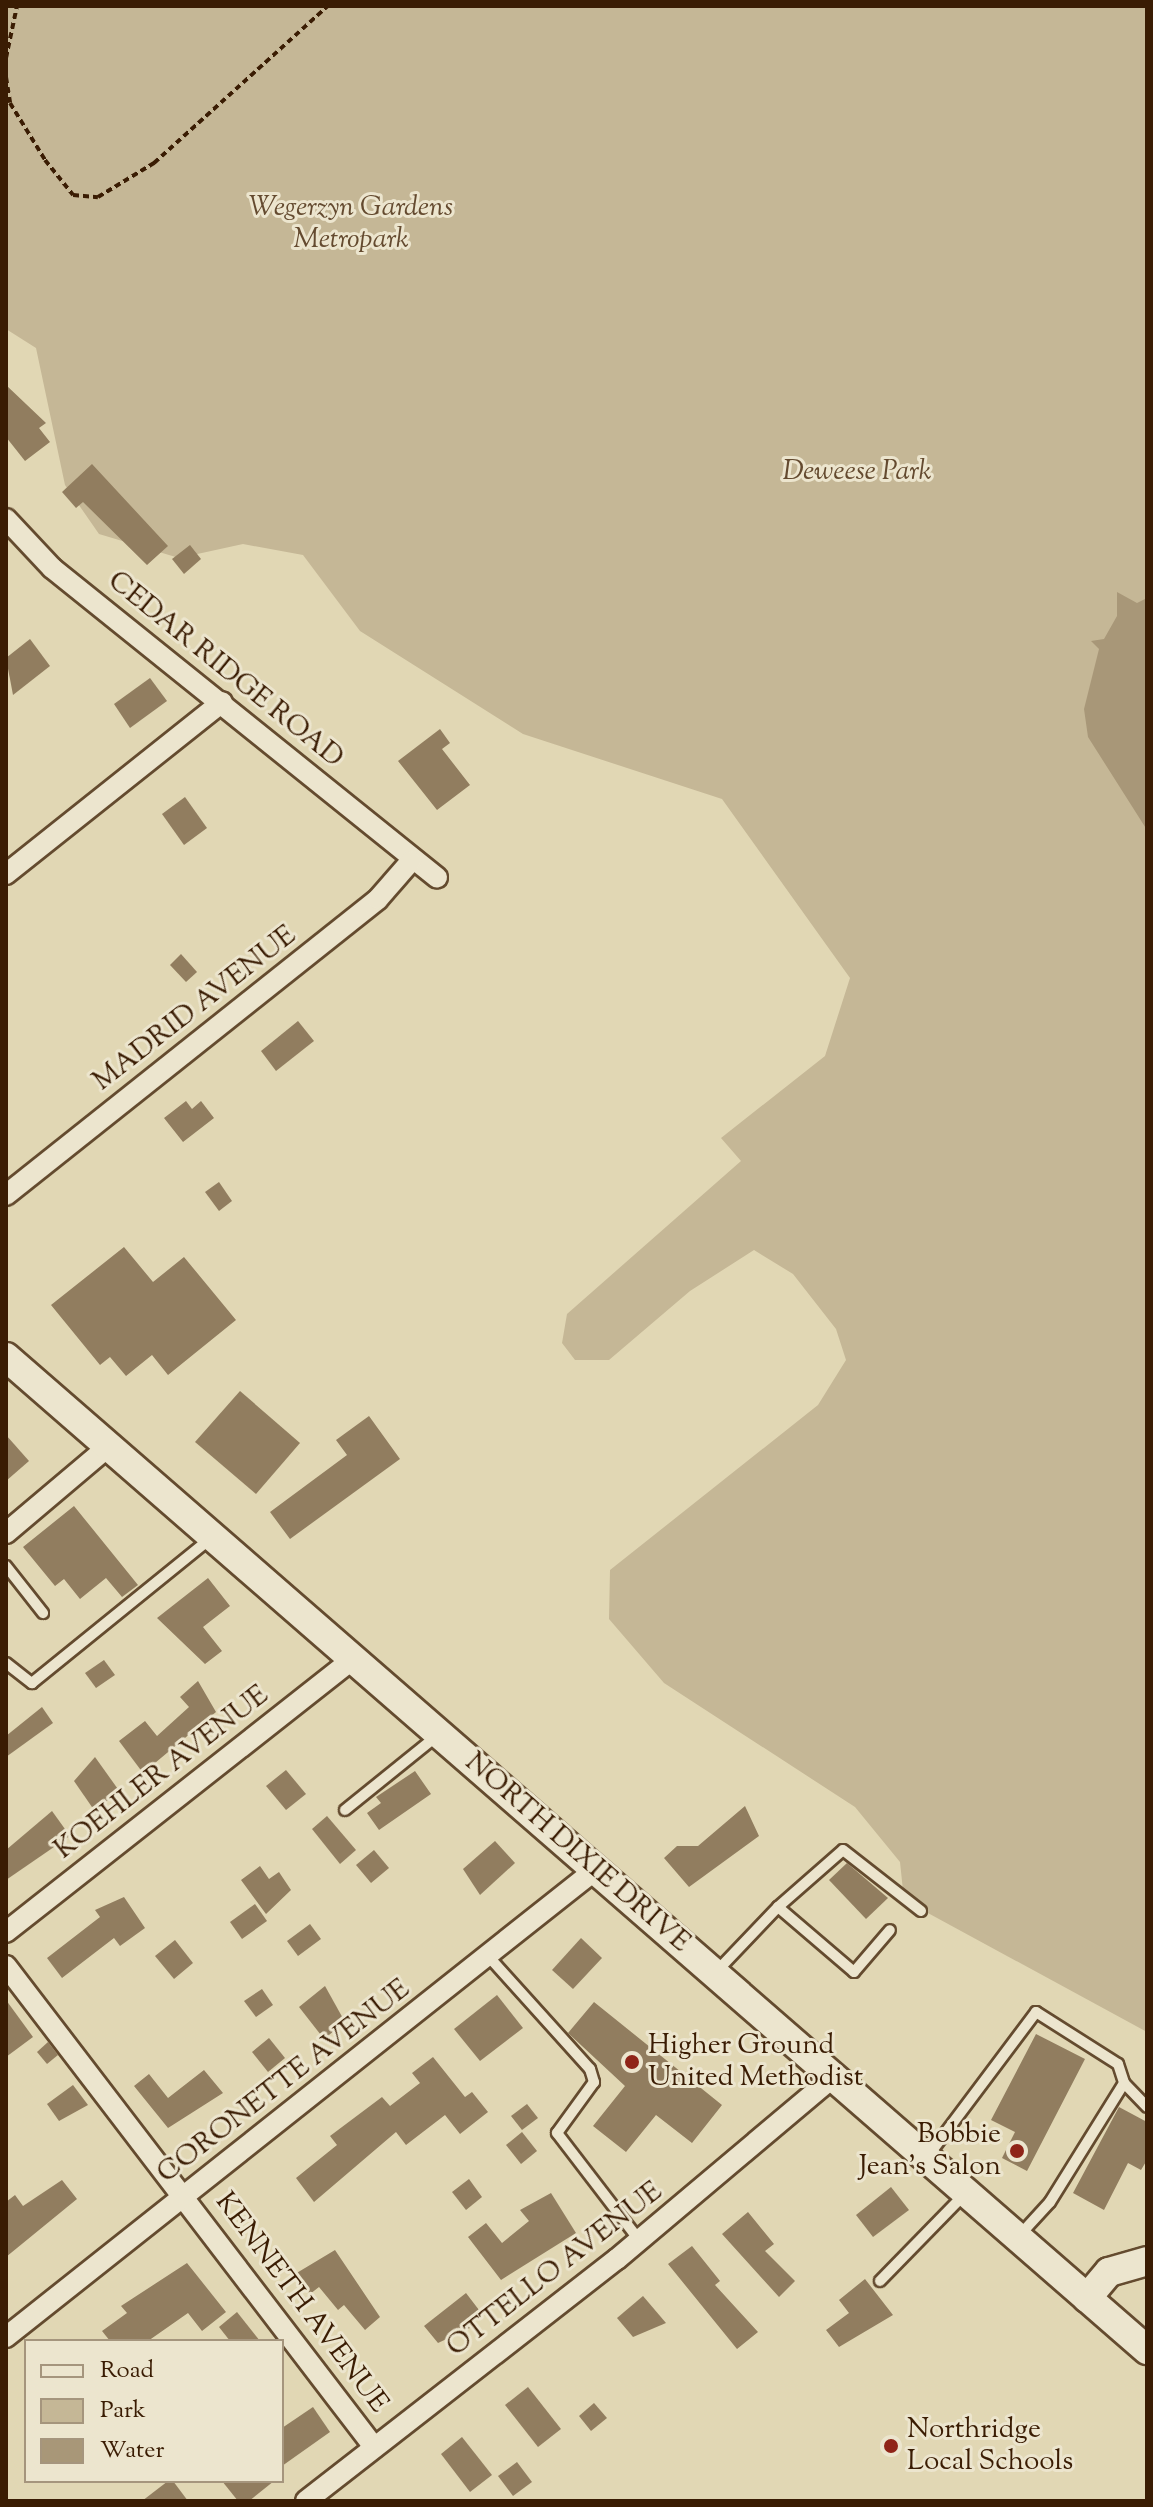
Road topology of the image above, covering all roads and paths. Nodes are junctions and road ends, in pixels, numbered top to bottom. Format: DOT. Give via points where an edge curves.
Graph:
graph roads {
  1 [pos="17,6"];
  2 [pos="328,6"];
  3 [pos="6,58"];
  4 [pos="6,77"];
  5 [pos="6,519"];
  6 [pos="222,702"];
  7 [pos="411,861"];
  8 [pos="6,874"];
  9 [pos="437,878"];
  10 [pos="6,1195"];
  11 [pos="6,1357"];
  12 [pos="109,1446"];
  13 [pos="6,1533"];
  14 [pos="213,1536"];
  15 [pos="6,1566"];
  16 [pos="43,1613"];
  17 [pos="353,1659"];
  18 [pos="6,1663"];
  19 [pos="439,1734"];
  20 [pos="345,1810"];
  21 [pos="595,1870"];
  22 [pos="778,1907"];
  23 [pos="921,1911"];
  24 [pos="890,1930"];
  25 [pos="6,1932"];
  26 [pos="489,1957"];
  27 [pos="6,1966"];
  28 [pos="715,1973"];
  29 [pos="834,2076"];
  30 [pos="1124,2083"];
  31 [pos="1147,2107"];
  32 [pos="926,2157"];
  33 [pos="966,2192"];
  34 [pos="186,2195"];
  35 [pos="1018,2237"];
  36 [pos="640,2241"];
  37 [pos="1147,2261"];
  38 [pos="880,2281"];
  39 [pos="1087,2298"];
  40 [pos="6,2337"];
  41 [pos="1147,2350"];
  42 [pos="374,2447"];
  43 [pos="306,2501"];
  1 -- 3 [label="path"];
  2 -- 4 [label="path" via="154,163 98,197 73,195 45,160 10,103"];
  5 -- 6 [label="street, CEDAR RIDGE ROAD" via="52,568"];
  6 -- 7 [label="street, CEDAR RIDGE ROAD"];
  6 -- 8 [label="street"];
  7 -- 9 [label="street, CEDAR RIDGE ROAD"];
  7 -- 10 [label="street, MADRID AVENUE" via="378,899"];
  11 -- 12 [label="main road, NORTH DIXIE DRIVE"];
  12 -- 13 [label="street"];
  12 -- 14 [label="main road, NORTH DIXIE DRIVE"];
  14 -- 17 [label="main road, NORTH DIXIE DRIVE"];
  14 -- 18 [label="lane" via="32,1683"];
  15 -- 16 [label="lane"];
  17 -- 19 [label="main road, NORTH DIXIE DRIVE"];
  17 -- 25 [label="street, KOEHLER AVENUE"];
  19 -- 20 [label="lane"];
  19 -- 21 [label="main road, NORTH DIXIE DRIVE"];
  21 -- 26 [label="street, CORONETTE AVENUE"];
  21 -- 28 [label="main road, NORTH DIXIE DRIVE"];
  22 -- 23 [label="lane" via="843,1850"];
  22 -- 24 [label="lane" via="854,1972"];
  22 -- 28 [label="lane"];
  26 -- 34 [label="street, CORONETTE AVENUE"];
  26 -- 36 [label="lane" via="590,2069 594,2082 557,2133"];
  27 -- 34 [label="street, KENNETH AVENUE"];
  28 -- 29 [label="main road, NORTH DIXIE DRIVE"];
  29 -- 32 [label="main road, NORTH DIXIE DRIVE"];
  29 -- 36 [label="street, OTTELLO AVENUE"];
  30 -- 31 [label="lane"];
  30 -- 32 [label="lane" via="1118,2064 1036,2012"];
  30 -- 35 [label="lane" via="1050,2202"];
  32 -- 33 [label="main road, NORTH DIXIE DRIVE"];
  33 -- 35 [label="main road, NORTH DIXIE DRIVE"];
  33 -- 38 [label="lane"];
  34 -- 40 [label="street, CORONETTE AVENUE"];
  34 -- 42 [label="street, KENNETH AVENUE"];
  35 -- 39 [label="main road, NORTH DIXIE DRIVE"];
  36 -- 42 [label="street, OTTELLO AVENUE"];
  37 -- 39 [label="main road" via="1109,2272"];
  39 -- 41 [label="main road, NORTH DIXIE DRIVE"];
  42 -- 43 [label="street, OTTELLO AVENUE"];
}
